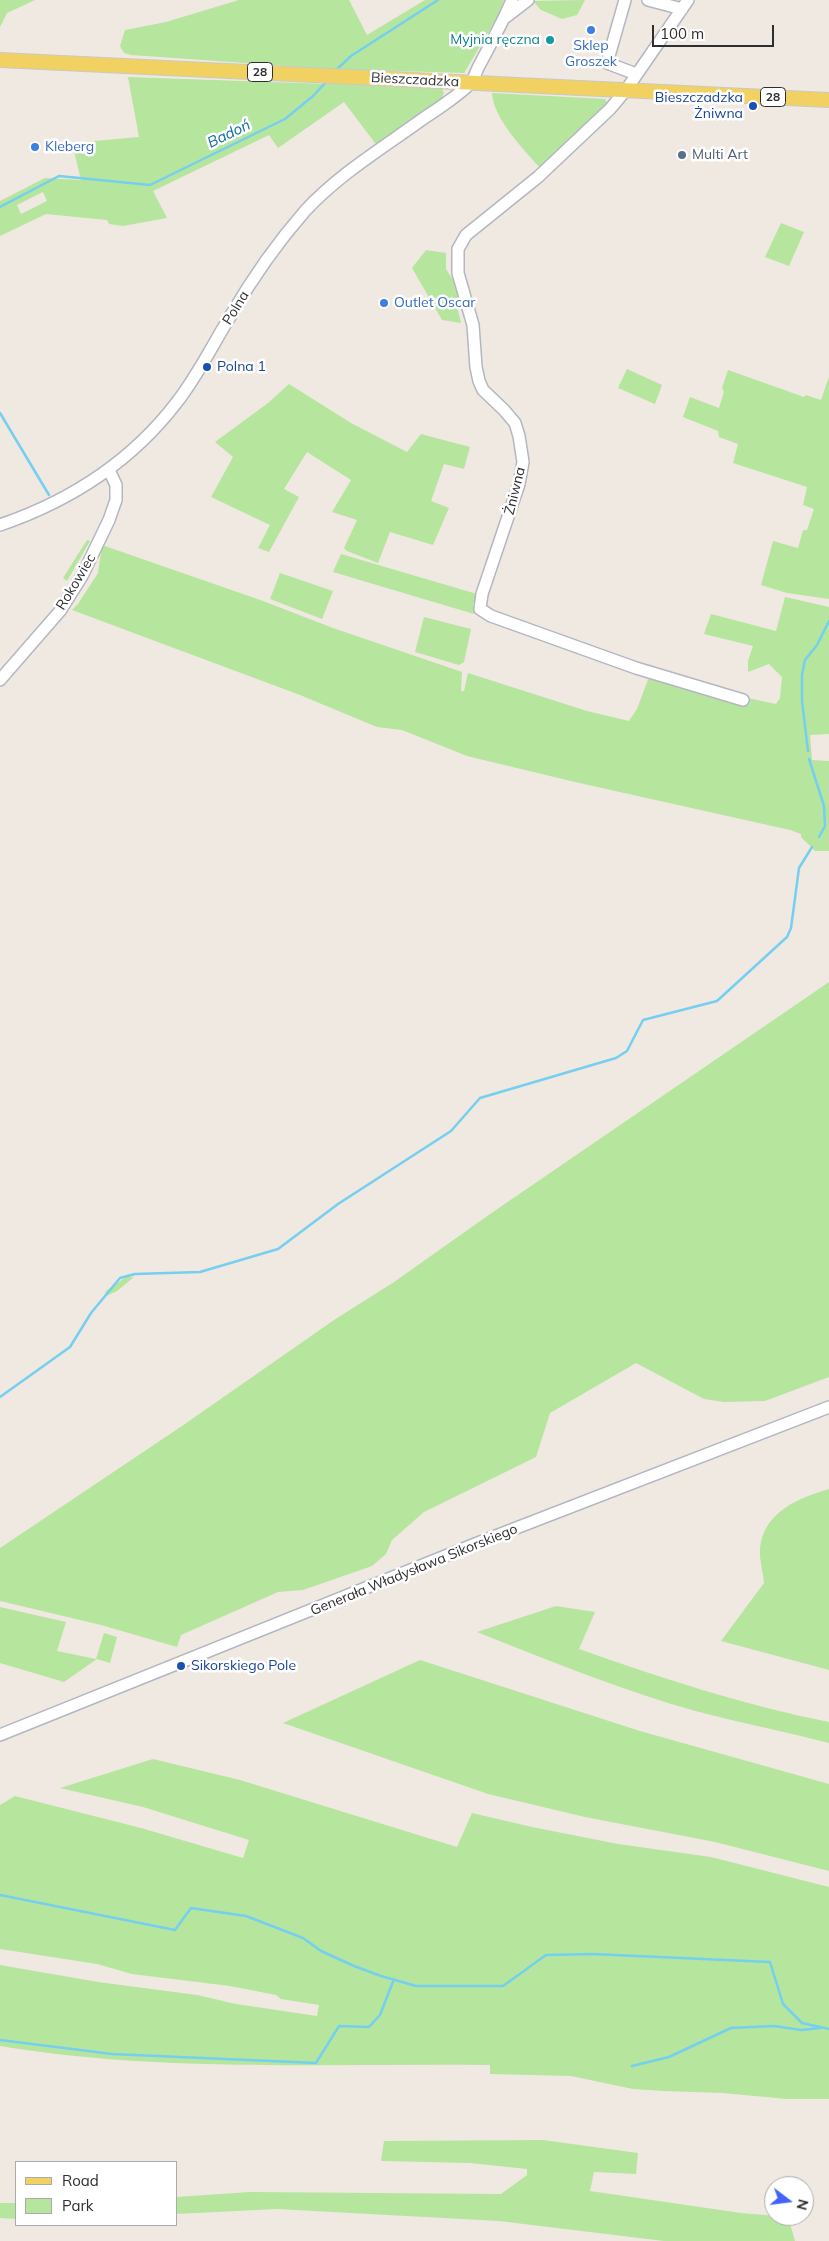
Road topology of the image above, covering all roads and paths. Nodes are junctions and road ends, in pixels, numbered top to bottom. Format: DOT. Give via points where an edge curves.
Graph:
graph roads {
  1 [pos="512,0"];
  2 [pos="528,0"];
  3 [pos="625,0"];
  4 [pos="648,0"];
  5 [pos="684,5"];
  6 [pos="505,18"];
  7 [pos="0,60"];
  8 [pos="636,74"];
  9 [pos="471,82"];
  10 [pos="626,90"];
  11 [pos="829,100"];
  12 [pos="109,470"];
  13 [pos="0,525"];
  14 [pos="0,680"];
  15 [pos="743,700"];
  16 [pos="829,1407"];
  17 [pos="0,1735"];
  1 -- 6 [label="street"];
  2 -- 6 [label="street"];
  3 -- 8 [label="street" via="607,63"];
  4 -- 5 [label="street"];
  5 -- 8 [label="street"];
  6 -- 9 [label="street"];
  7 -- 9 [label="main road, Bieszczadzka / 28"];
  8 -- 10 [label="street"];
  9 -- 10 [label="main road, Bieszczadzka / 28"];
  9 -- 12 [label="street, Polna" via="362,161 305,211 253,280 176,404"];
  10 -- 11 [label="main road, Bieszczadzka / 28"];
  10 -- 15 [label="street, Żniwna" via="554,163 466,235 458,249 458,273 473,325 479,381 483,390 515,423 522,462 519,484 480,608 491,616 595,654"];
  12 -- 13 [label="street, Polna" via="47,507"];
  12 -- 14 [label="street, Rokowiec" via="116,485 116,500 82,576 60,611"];
  16 -- 17 [label="street, Generała Władysława Sikorskiego" via="480,1542"];
}
